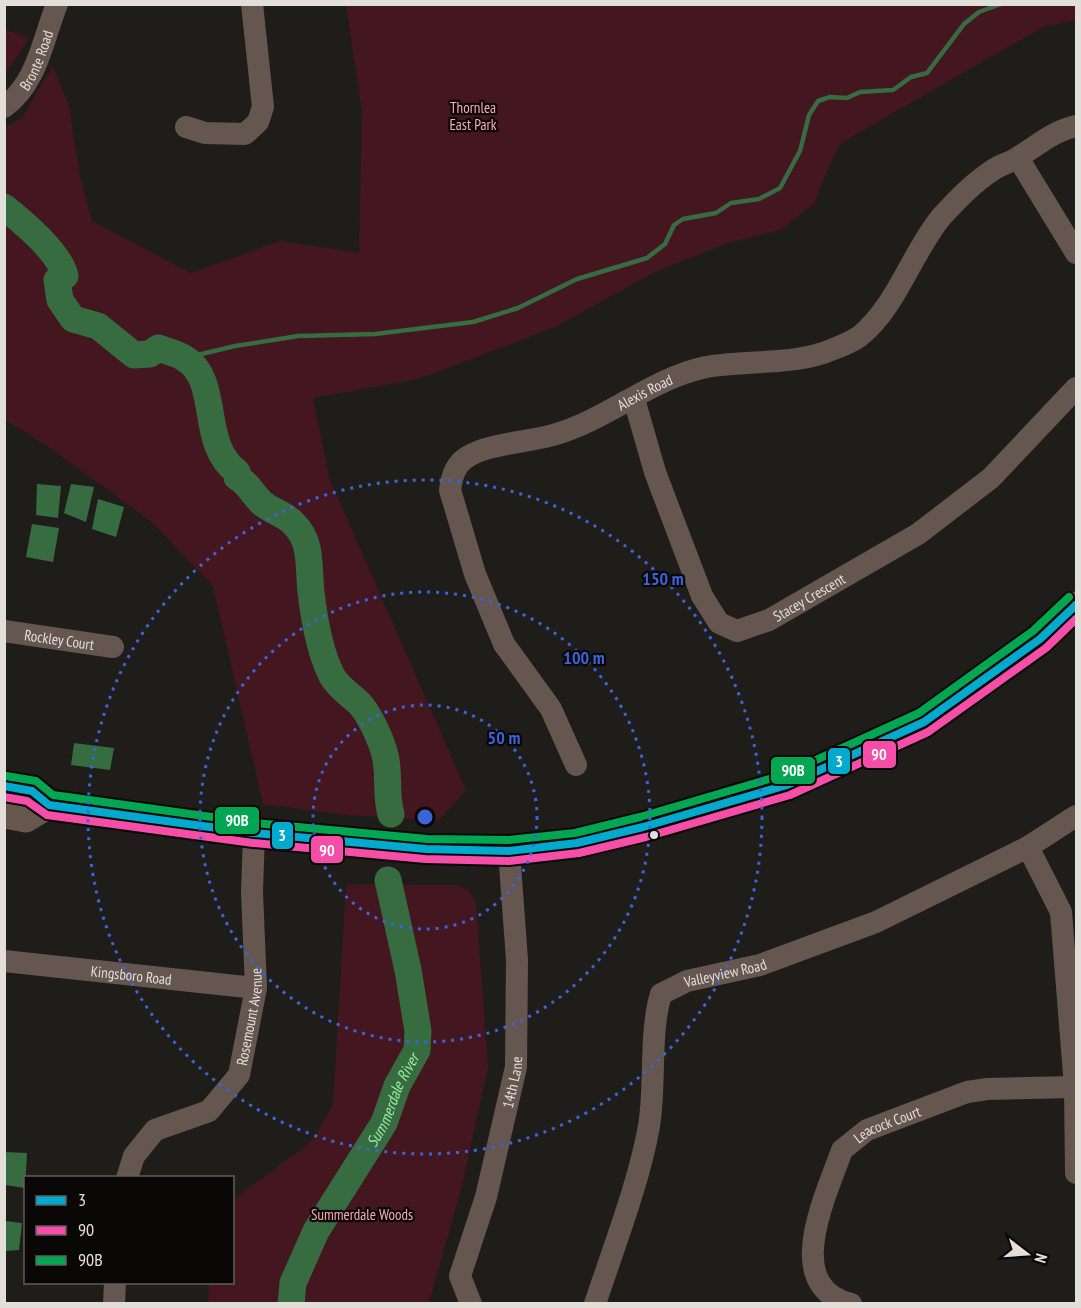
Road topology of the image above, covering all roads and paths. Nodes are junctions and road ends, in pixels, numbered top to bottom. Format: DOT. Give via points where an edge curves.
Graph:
graph roads {
  1 [pos="57,4"];
  2 [pos="252,4"];
  3 [pos="4,107"];
  4 [pos="1077,126"];
  5 [pos="186,127"];
  6 [pos="1018,158"];
  7 [pos="1077,253"];
  8 [pos="1077,388"];
  9 [pos="634,399"];
  10 [pos="1077,605"];
  11 [pos="4,631"];
  12 [pos="113,646"];
  13 [pos="576,765"];
  14 [pos="4,786"];
  15 [pos="49,805"];
  16 [pos="4,815"];
  17 [pos="1077,816"];
  18 [pos="254,833"];
  19 [pos="1028,847"];
  20 [pos="509,851"];
  21 [pos="4,961"];
  22 [pos="256,988"];
  23 [pos="1075,1087"];
  24 [pos="1077,1173"];
  25 [pos="128,1176"];
  26 [pos="115,1284"];
  27 [pos="114,1304"];
  28 [pos="471,1304"];
  29 [pos="595,1304"];
  30 [pos="851,1304"];
  1 -- 3 [label="street, Bronte Road" via="30,76 15,99"];
  2 -- 5 [label="street" via="263,107 258,122 245,134 205,133"];
  4 -- 6 [label="street, Alexis Road" via="1048,137"];
  6 -- 7 [label="street"];
  6 -- 9 [label="street, Alexis Road" via="992,171 941,218 892,296 860,336 813,356 735,363 677,375"];
  8 -- 9 [label="street, Stacey Crescent" via="991,478 918,534 769,620 737,631 719,623 702,596 655,472"];
  9 -- 13 [label="street, Alexis Road" via="556,434 471,454 459,462 452,476 450,490 456,515 484,598 504,644 551,710"];
  10 -- 20 [label="main road" via="1040,639 924,722 787,785 599,838"];
  11 -- 12 [label="street, Rockley Court"];
  14 -- 15 [label="main road" via="32,791"];
  15 -- 16 [label="main road" via="26,819"];
  15 -- 18 [label="main road"];
  17 -- 19 [label="street, Valleyview Road"];
  18 -- 20 [label="main road" via="426,849"];
  18 -- 22 [label="street, Rosemount Avenue"];
  19 -- 23 [label="street" via="1061,912"];
  19 -- 29 [label="street, Valleyview Road" via="876,922 760,965 687,981 661,994 654,1015 649,1125"];
  20 -- 28 [label="street, 14th Lane" via="517,960 516,1067 486,1197 460,1276"];
  21 -- 22 [label="street, Kingsboro Road"];
  22 -- 25 [label="street, Rosemount Avenue" via="240,1075 209,1111 155,1130 134,1156"];
  23 -- 24 [label="street"];
  23 -- 30 [label="street, Leacock Court" via="967,1092 852,1139 842,1150 812,1240 811,1258 814,1271 827,1289 840,1301"];
  26 -- 27 [label="street"];
}
